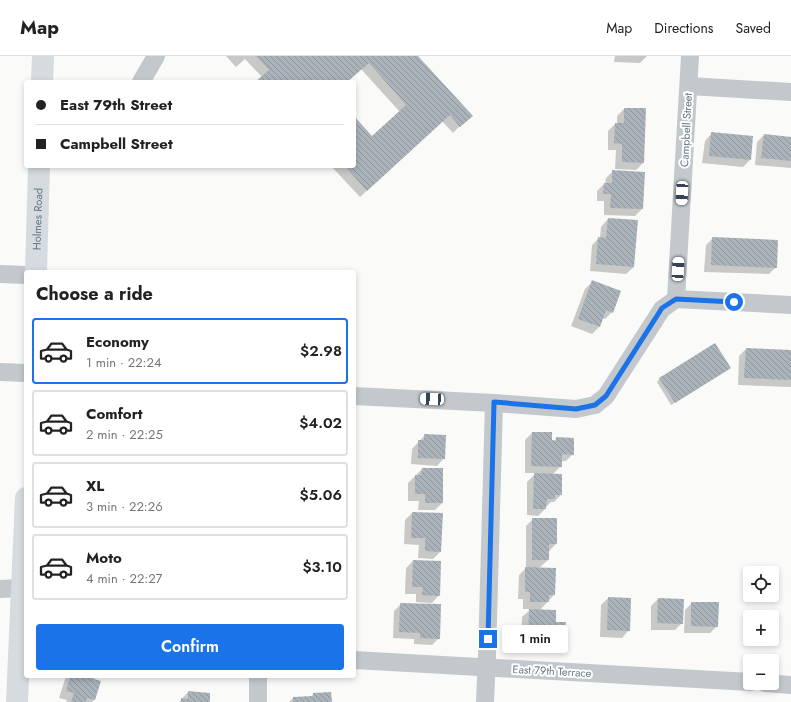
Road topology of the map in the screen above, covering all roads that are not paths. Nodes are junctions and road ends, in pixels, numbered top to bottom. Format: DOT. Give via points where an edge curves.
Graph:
graph roads {
  1 [pos="43,56"];
  2 [pos="156,56"];
  3 [pos="690,56"];
  4 [pos="42,80"];
  5 [pos="142,80"];
  6 [pos="689,86"];
  7 [pos="791,92"];
  8 [pos="39,168"];
  9 [pos="36,270"];
  10 [pos="0,274"];
  11 [pos="24,275"];
  12 [pos="676,299"];
  13 [pos="791,305"];
  14 [pos="0,372"];
  15 [pos="24,373"];
  16 [pos="356,396"];
  17 [pos="494,402"];
  18 [pos="24,588"];
  19 [pos="0,589"];
  20 [pos="356,660"];
  21 [pos="487,667"];
  22 [pos="258,678"];
  23 [pos="743,682"];
  24 [pos="779,684"];
  25 [pos="791,684"];
  26 [pos="17,702"];
  27 [pos="258,702"];
  28 [pos="484,702"];
  1 -- 4 [label="main road"];
  2 -- 5 [label="street"];
  3 -- 6 [label="street, Campbell Street"];
  6 -- 7 [label="street"];
  6 -- 12 [label="street, Campbell Street"];
  8 -- 9 [label="main road, Holmes Road"];
  10 -- 11 [label="street"];
  12 -- 13 [label="street"];
  12 -- 17 [label="street" via="662,308 606,396 595,405 576,409"];
  14 -- 15 [label="street"];
  16 -- 17 [label="street"];
  17 -- 21 [label="street"];
  18 -- 19 [label="street"];
  18 -- 26 [label="main road"];
  20 -- 21 [label="street, East 79th Terrace"];
  21 -- 23 [label="street, East 79th Terrace"];
  21 -- 28 [label="street"];
  22 -- 27 [label="street"];
  24 -- 25 [label="street"];
}
